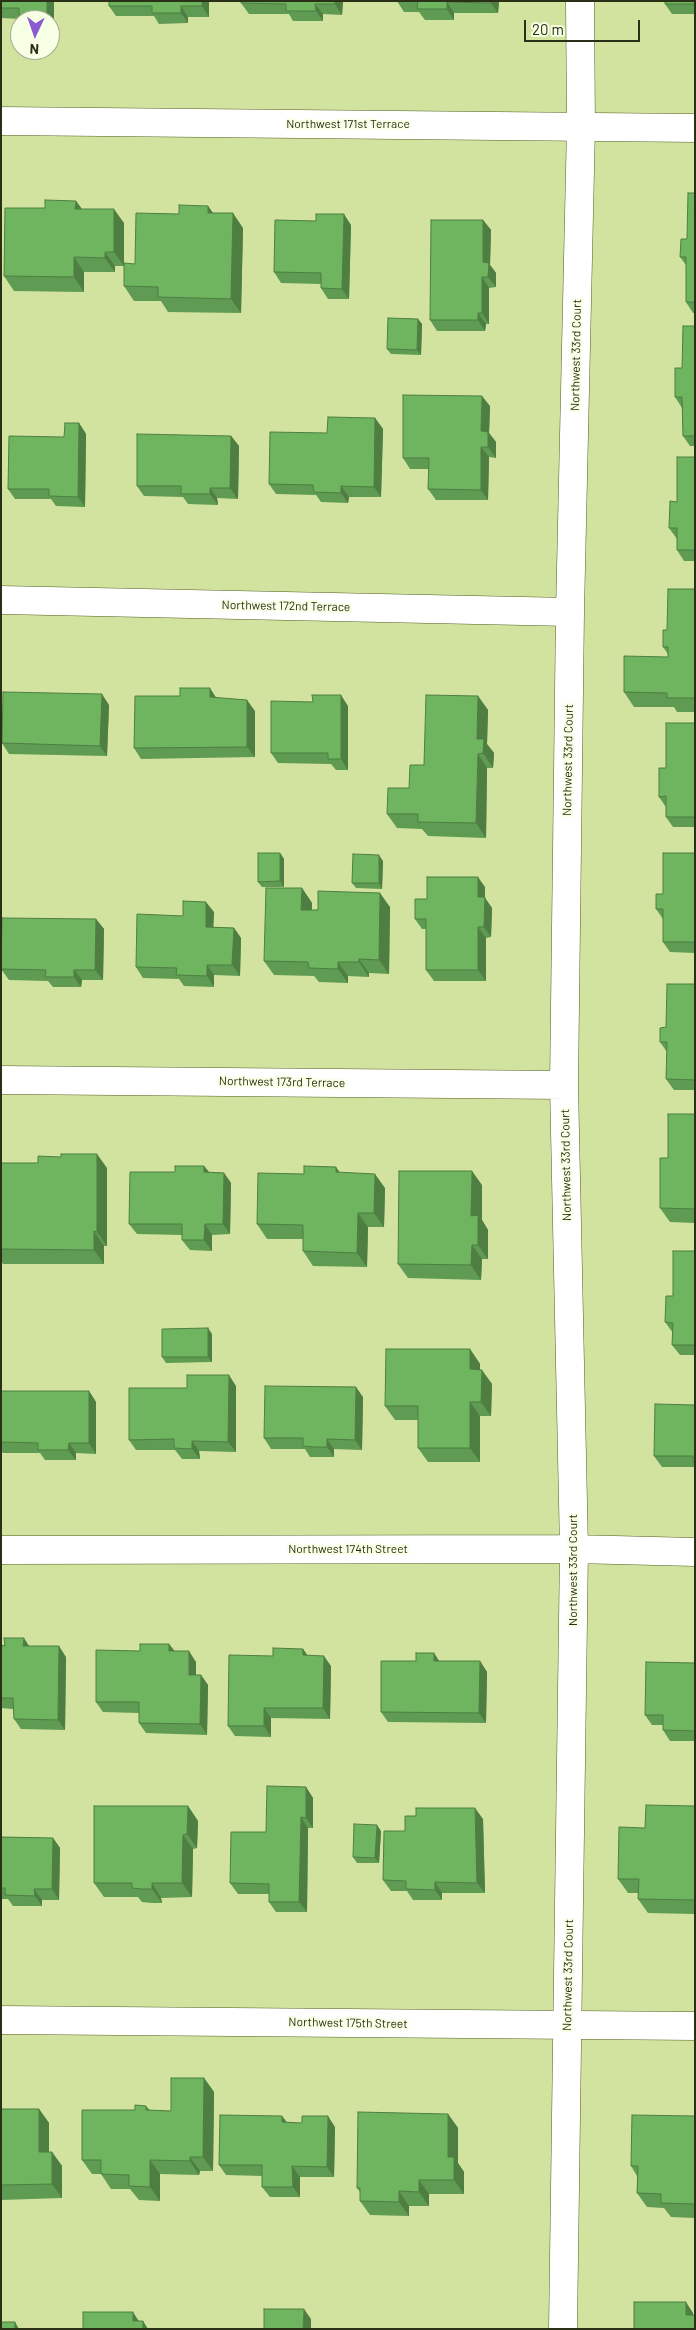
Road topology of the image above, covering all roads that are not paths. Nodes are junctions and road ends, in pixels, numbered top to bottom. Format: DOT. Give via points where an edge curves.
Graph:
graph roads {
  1 [pos="580,1"];
  2 [pos="1,121"];
  3 [pos="581,126"];
  4 [pos="695,128"];
  5 [pos="1,600"];
  6 [pos="570,612"];
  7 [pos="1,1080"];
  8 [pos="564,1085"];
  9 [pos="574,1549"];
  10 [pos="1,1550"];
  11 [pos="695,1552"];
  12 [pos="1,2020"];
  13 [pos="567,2025"];
  14 [pos="695,2026"];
  15 [pos="563,2329"];
  1 -- 3 [label="street, Northwest 33rd Court"];
  2 -- 3 [label="street, Northwest 171st Terrace"];
  3 -- 4 [label="street, Northwest 171st Terrace"];
  3 -- 6 [label="street, Northwest 33rd Court"];
  5 -- 6 [label="street, Northwest 172nd Terrace"];
  6 -- 8 [label="street, Northwest 33rd Court"];
  7 -- 8 [label="street, Northwest 173rd Terrace"];
  8 -- 9 [label="street, Northwest 33rd Court"];
  9 -- 10 [label="street, Northwest 174th Street"];
  9 -- 11 [label="street, Northwest 174th Street"];
  9 -- 13 [label="street, Northwest 33rd Court"];
  12 -- 13 [label="street, Northwest 175th Street"];
  13 -- 14 [label="street, Northwest 175th Street"];
  13 -- 15 [label="street, Northwest 33rd Court"];
}
